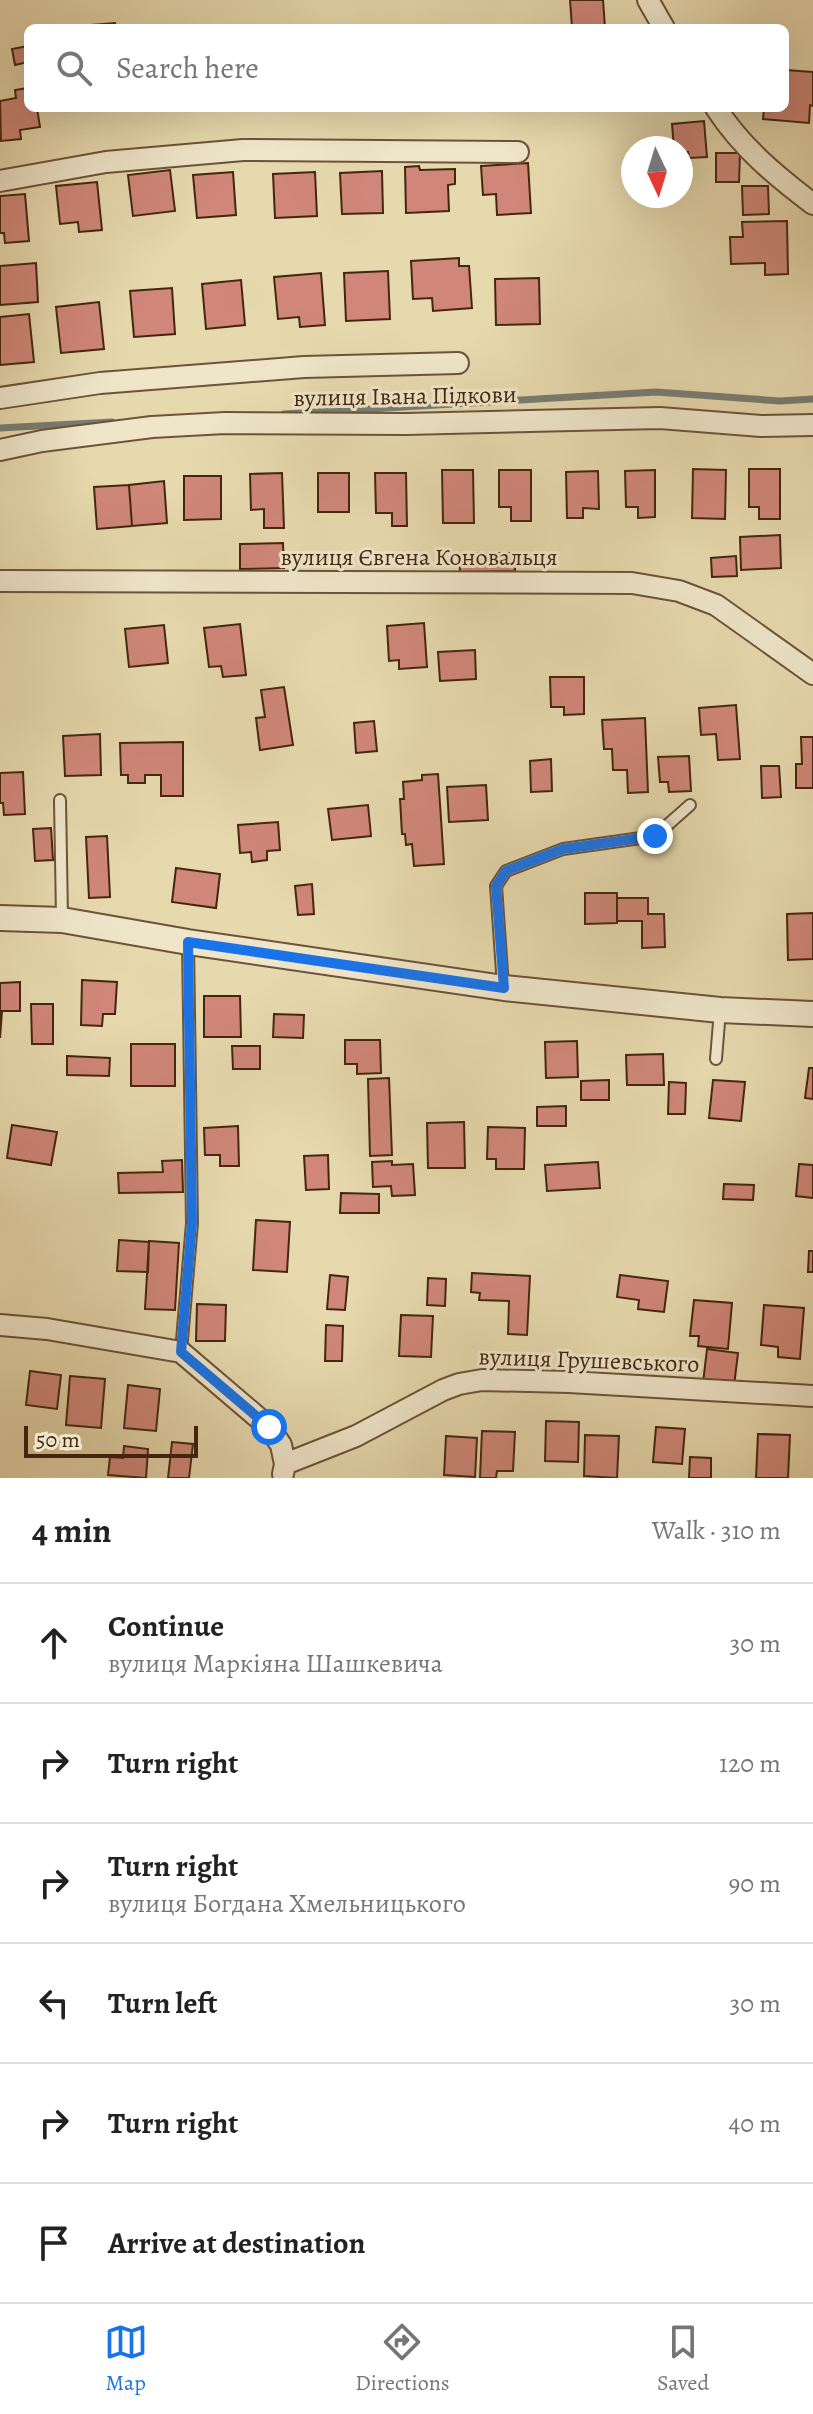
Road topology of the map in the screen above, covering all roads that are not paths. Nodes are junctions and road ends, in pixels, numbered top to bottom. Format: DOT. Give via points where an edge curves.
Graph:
graph roads {
  1 [pos="648,0"];
  2 [pos="662,24"];
  3 [pos="719,112"];
  4 [pos="518,152"];
  5 [pos="0,181"];
  6 [pos="813,204"];
  7 [pos="458,363"];
  8 [pos="0,398"];
  9 [pos="813,425"];
  10 [pos="0,450"];
  11 [pos="0,581"];
  12 [pos="813,674"];
  13 [pos="60,800"];
  14 [pos="690,805"];
  15 [pos="0,918"];
  16 [pos="62,920"];
  17 [pos="188,942"];
  18 [pos="504,988"];
  19 [pos="720,1010"];
  20 [pos="813,1014"];
  21 [pos="716,1059"];
  22 [pos="0,1325"];
  23 [pos="181,1352"];
  24 [pos="813,1396"];
  25 [pos="284,1471"];
  1 -- 2 [label="street"];
  3 -- 6 [label="street" via="752,154"];
  4 -- 5 [label="street" via="243,150 106,162"];
  7 -- 8 [label="street, вулиця Івана Підкови" via="304,367 100,383"];
  9 -- 10 [label="street, вулиця Івана Підкови" via="660,418 225,423 152,427"];
  11 -- 12 [label="street, вулиця Євгена Коновальця" via="632,583 679,591 716,605"];
  13 -- 16 [label="lane"];
  14 -- 18 [label="lane" via="655,836 563,849 506,871 496,886"];
  15 -- 16 [label="street"];
  16 -- 17 [label="street"];
  17 -- 18 [label="street"];
  17 -- 23 [label="lane" via="192,1223"];
  18 -- 19 [label="street"];
  19 -- 20 [label="street"];
  19 -- 21 [label="lane"];
  22 -- 23 [label="street"];
  23 -- 25 [label="street" via="269,1427 281,1445"];
  24 -- 25 [label="street, вулиця Грушевського" via="482,1380 451,1387"];
}
